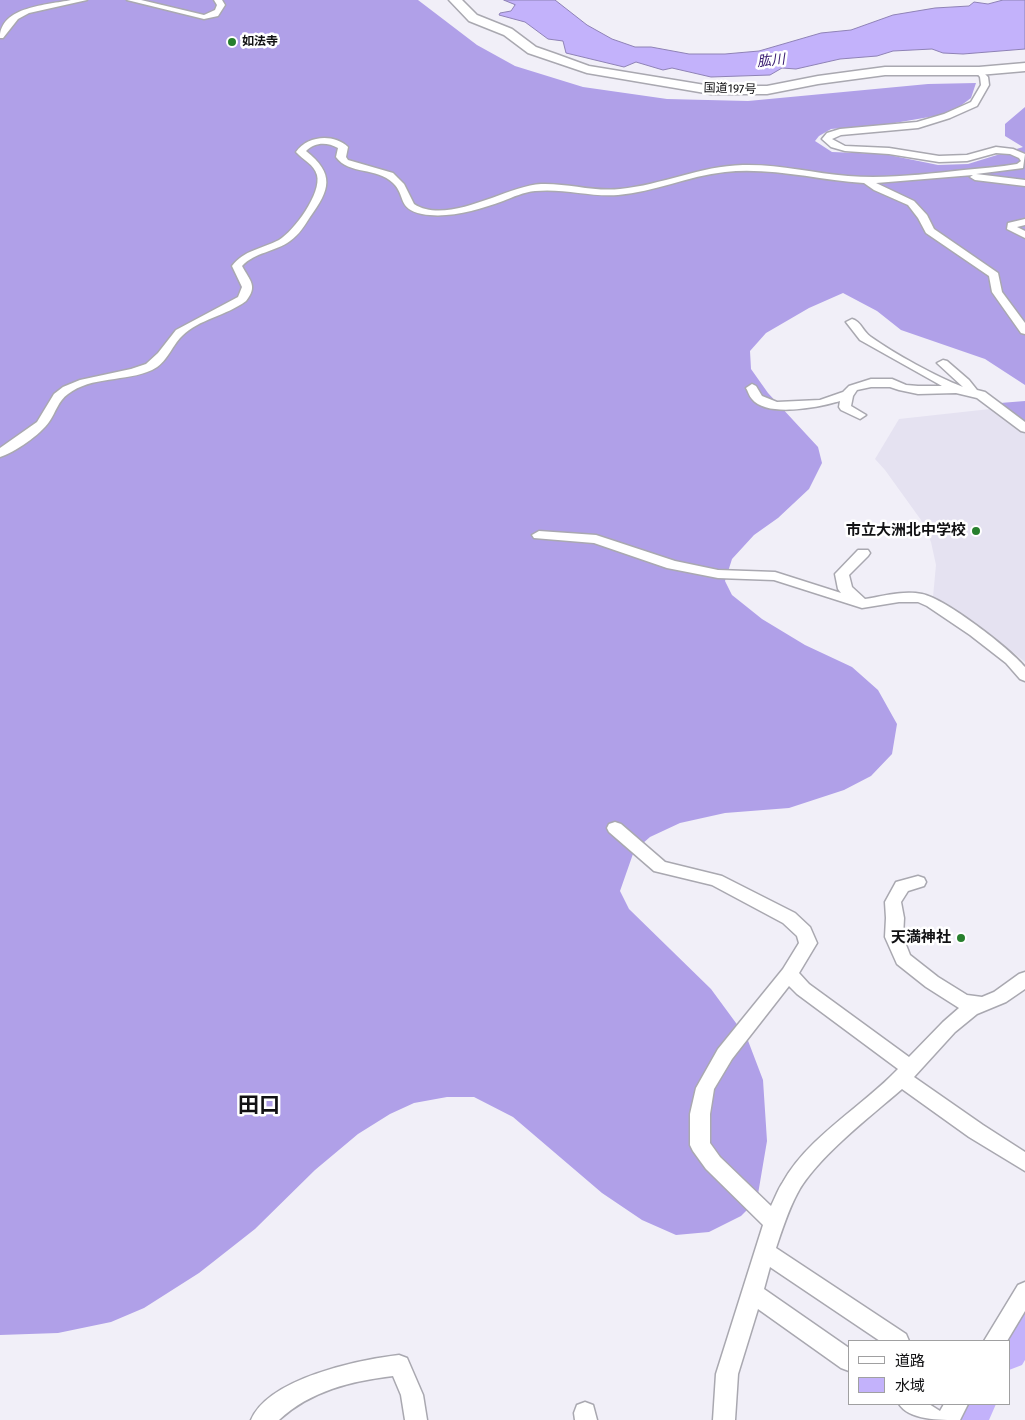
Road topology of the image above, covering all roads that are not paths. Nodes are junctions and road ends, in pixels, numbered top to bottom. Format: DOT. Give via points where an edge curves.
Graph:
graph roads {
  1 [pos="83,0"];
  2 [pos="131,0"];
  3 [pos="218,0"];
  4 [pos="455,0"];
  5 [pos="0,36"];
  6 [pos="1025,67"];
  7 [pos="979,71"];
  8 [pos="1025,161"];
  9 [pos="962,172"];
  10 [pos="866,180"];
  11 [pos="1025,183"];
  12 [pos="1025,222"];
  13 [pos="1025,235"];
  14 [pos="852,322"];
  15 [pos="1025,331"];
  16 [pos="943,363"];
  17 [pos="752,388"];
  18 [pos="956,389"];
  19 [pos="972,392"];
  20 [pos="848,395"];
  21 [pos="860,415"];
  22 [pos="1025,428"];
  23 [pos="0,453"];
  24 [pos="538,535"];
  25 [pos="863,553"];
  26 [pos="862,604"];
  27 [pos="1025,676"];
  28 [pos="615,828"];
  29 [pos="918,882"];
  30 [pos="789,974"];
  31 [pos="1025,979"];
  32 [pos="984,1004"];
  33 [pos="905,1073"];
  34 [pos="1025,1162"];
  35 [pos="774,1222"];
  36 [pos="765,1252"];
  37 [pos="1025,1292"];
  38 [pos="752,1294"];
  39 [pos="897,1340"];
  40 [pos="996,1340"];
  41 [pos="848,1360"];
  42 [pos="912,1405"];
  43 [pos="956,1405"];
  44 [pos="262,1420"];
  45 [pos="416,1420"];
  46 [pos="724,1420"];
  47 [pos="934,1420"];
  48 [pos="947,1420"];
  1 -- 5 [label="street" via="18,15"];
  2 -- 3 [label="street" via="204,17 219,12 221,5"];
  4 -- 7 [label="highway, 国道197号" via="473,18 508,32 532,50 552,58 594,70 711,90 767,90 886,71"];
  6 -- 7 [label="highway, 国道197号"];
  7 -- 8 [label="street" via="985,85 974,104 962,111 918,125 840,132 826,139 840,148 891,151 926,159 958,159 1001,149 1013,151 1023,156"];
  8 -- 9 [label="street" via="1020,166 1009,168"];
  9 -- 10 [label="street"];
  9 -- 11 [label="street" via="976,178"];
  10 -- 15 [label="street" via="911,203 923,216 930,231 994,274 998,292"];
  10 -- 23 [label="street" via="771,168 730,168 709,170 622,192 531,188 487,204 440,212 412,208 394,178 345,162 341,157 342,147 338,144 313,142 303,146 301,152 321,170 321,195 287,239 243,258 238,266 248,286 246,294 236,303 179,333 161,359 152,365 64,391 53,401 48,416 39,427"];
  12 -- 13 [label="street" via="1012,225 1012,229"];
  14 -- 18 [label="street" via="864,338"];
  16 -- 19 [label="street" via="966,382"];
  17 -- 20 [label="street" via="757,398 775,406 821,403"];
  18 -- 19 [label="street"];
  18 -- 20 [label="street" via="918,390 892,383 871,383 854,388"];
  19 -- 22 [label="street" via="995,404"];
  20 -- 21 [label="street" via="845,407"];
  24 -- 26 [label="street" via="596,539 672,565 718,574 775,576"];
  25 -- 26 [label="street" via="842,574 845,589"];
  26 -- 27 [label="street" via="906,598 920,598 932,603 1003,654"];
  28 -- 30 [label="street" via="660,868 716,880 789,918 804,932 808,943"];
  29 -- 32 [label="street" via="902,886 893,902 894,937 903,959 963,1002"];
  30 -- 33 [label="street"];
  30 -- 35 [label="street" via="725,1054 704,1088 700,1114 700,1145 713,1163"];
  31 -- 32 [label="street"];
  32 -- 33 [label="street" via="971,1009 950,1027"];
  33 -- 34 [label="street" via="976,1131"];
  33 -- 35 [label="street" via="806,1165 790,1187"];
  35 -- 36 [label="street"];
  36 -- 38 [label="street"];
  36 -- 39 [label="street"];
  37 -- 40 [label="street"];
  38 -- 41 [label="street"];
  38 -- 46 [label="street" via="727,1374"];
  42 -- 47 [label="street"];
  43 -- 48 [label="street"];
  44 -- 45 [label="street" via="290,1396 318,1384 374,1367 399,1365 412,1395"];
}
